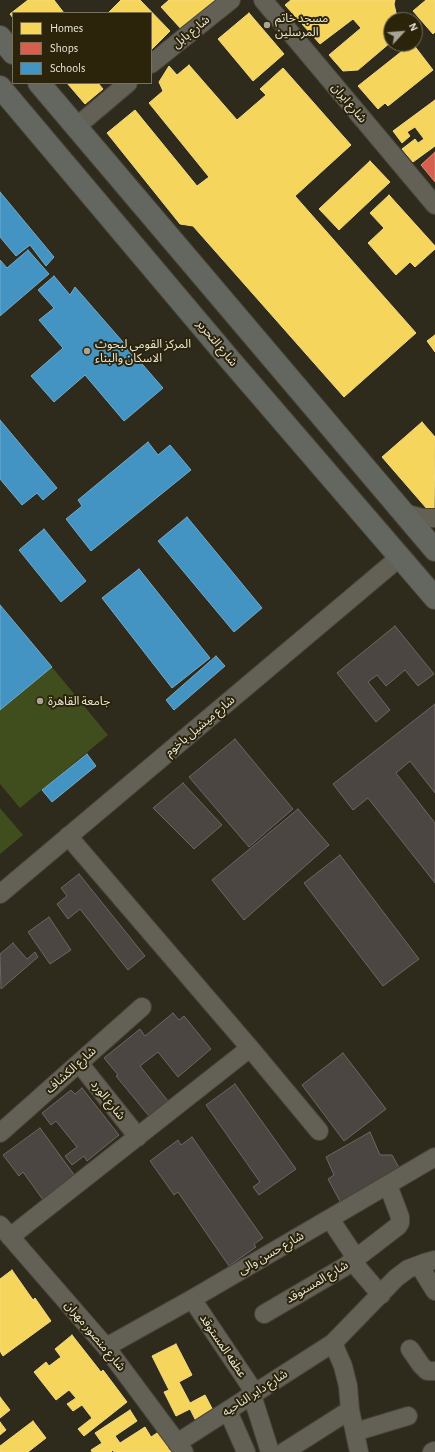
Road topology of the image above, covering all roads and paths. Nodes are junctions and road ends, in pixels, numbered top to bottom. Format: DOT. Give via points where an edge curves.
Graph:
graph roads {
  1 [pos="230,0"];
  2 [pos="263,0"];
  3 [pos="0,37"];
  4 [pos="12,52"];
  5 [pos="152,63"];
  6 [pos="40,84"];
  7 [pos="127,84"];
  8 [pos="0,87"];
  9 [pos="76,127"];
  10 [pos="435,205"];
  11 [pos="223,299"];
  12 [pos="198,321"];
  13 [pos="258,341"];
  14 [pos="231,361"];
  15 [pos="404,513"];
  16 [pos="435,518"];
  17 [pos="435,550"];
  18 [pos="400,557"];
  19 [pos="435,598"];
  20 [pos="68,836"];
  21 [pos="0,894"];
  22 [pos="142,1007"];
  23 [pos="250,1048"];
  24 [pos="79,1063"];
  25 [pos="3,1123"];
  26 [pos="319,1131"];
  27 [pos="138,1137"];
  28 [pos="435,1157"];
  29 [pos="388,1185"];
  30 [pos="330,1219"];
  31 [pos="5,1231"];
  32 [pos="354,1260"];
  33 [pos="427,1262"];
  34 [pos="435,1291"];
  35 [pos="381,1295"];
  36 [pos="192,1299"];
  37 [pos="264,1314"];
  38 [pos="333,1343"];
  39 [pos="106,1346"];
  40 [pos="410,1349"];
  41 [pos="435,1371"];
  42 [pos="254,1394"];
  43 [pos="350,1410"];
  44 [pos="228,1411"];
  45 [pos="408,1416"];
  46 [pos="355,1432"];
  47 [pos="181,1447"];
  48 [pos="246,1452"];
  49 [pos="270,1452"];
  50 [pos="284,1452"];
  51 [pos="359,1452"];
  1 -- 5 [label="street, شارع بابل"];
  2 -- 10 [label="street, شارع ايران"];
  3 -- 4 [label="main road"];
  6 -- 9 [label="main road"];
  7 -- 9 [label="street"];
  8 -- 12 [label="main road, شارع التحرير"];
  9 -- 11 [label="main road"];
  11 -- 12 [label="main road" via="224,310 218,319 208,324"];
  11 -- 13 [label="main road"];
  12 -- 14 [label="main road, شارع التحرير"];
  13 -- 14 [label="main road" via="248,338 238,342 232,351"];
  13 -- 15 [label="main road"];
  14 -- 18 [label="main road, شارع التحرير"];
  15 -- 16 [label="street" via="422,518"];
  15 -- 17 [label="main road"];
  18 -- 19 [label="main road, شارع التحرير"];
  18 -- 20 [label="street, شارع ميشيل باخوم"];
  20 -- 21 [label="street, شارع ميشيل باخوم"];
  20 -- 23 [label="street"];
  22 -- 24 [label="street, شارع الكشاف"];
  23 -- 26 [label="street"];
  23 -- 27 [label="street"];
  24 -- 25 [label="street, شارع الكشاف"];
  24 -- 27 [label="street, شارع الورد"];
  27 -- 31 [label="street"];
  28 -- 29 [label="street, شارع حسن والى"];
  29 -- 30 [label="street, شارع حسن والى"];
  29 -- 32 [label="street" via="400,1223"];
  30 -- 32 [label="street"];
  30 -- 36 [label="street, شارع حسن والى"];
  31 -- 39 [label="street, شارع منصور مهران"];
  32 -- 35 [label="street, شارع المستوقد"];
  32 -- 37 [label="street, شارع المستوقد"];
  33 -- 34 [label="street"];
  33 -- 35 [label="street, شارع داير الناحيه" via="408,1269"];
  35 -- 38 [label="street, شارع داير الناحيه"];
  36 -- 39 [label="street, شارع حسن والى"];
  36 -- 42 [label="street, عطفه المستوقد"];
  38 -- 42 [label="street, شارع داير الناحيه"];
  38 -- 43 [label="street" via="343,1366"];
  39 -- 47 [label="street, شارع منصور مهران"];
  40 -- 41 [label="street" via="420,1366 427,1371"];
  42 -- 44 [label="street, شارع داير الناحيه"];
  42 -- 49 [label="street, عطفه المستوقد"];
  43 -- 46 [label="street"];
  43 -- 50 [label="street"];
  44 -- 47 [label="street, شارع داير الناحيه"];
  44 -- 48 [label="street"];
  45 -- 46 [label="street"];
  46 -- 51 [label="street"];
}
